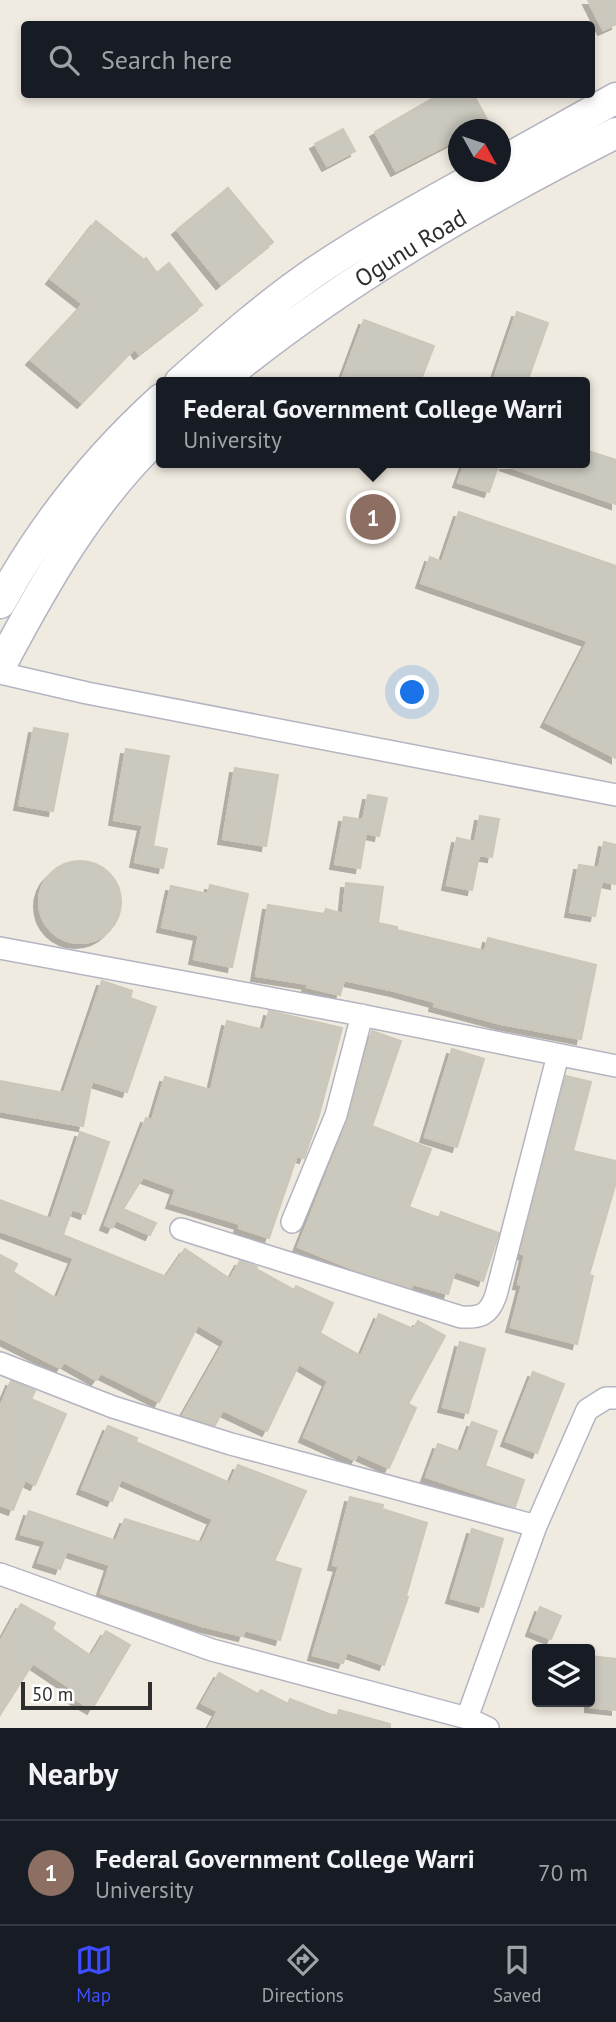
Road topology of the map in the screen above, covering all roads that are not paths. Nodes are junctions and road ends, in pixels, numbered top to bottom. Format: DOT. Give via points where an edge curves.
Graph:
graph roads {
  1 [pos="616,97"];
  2 [pos="616,133"];
  3 [pos="511,157"];
  4 [pos="467,182"];
  5 [pos="186,377"];
  6 [pos="226,377"];
  7 [pos="156,404"];
  8 [pos="156,439"];
  9 [pos="0,603"];
  10 [pos="0,667"];
  11 [pos="0,673"];
  12 [pos="616,795"];
  13 [pos="0,948"];
  14 [pos="362,1015"];
  15 [pos="558,1055"];
  16 [pos="616,1066"];
  17 [pos="292,1222"];
  18 [pos="181,1229"];
  19 [pos="0,1363"];
  20 [pos="616,1398"];
  21 [pos="536,1525"];
  22 [pos="0,1574"];
  23 [pos="467,1718"];
  24 [pos="488,1728"];
  1 -- 3 [label="main road"];
  2 -- 6 [label="main road, Ogunu Road" via="503,190 391,258 327,299"];
  4 -- 5 [label="main road, Ogunu Road" via="316,271"];
  7 -- 9 [label="main road" via="88,471"];
  8 -- 10 [label="main road" via="73,536"];
  11 -- 12 [label="street"];
  13 -- 14 [label="street"];
  14 -- 15 [label="street"];
  14 -- 17 [label="street" via="336,1115"];
  15 -- 16 [label="street"];
  15 -- 18 [label="street" via="496,1295 490,1310 478,1318 461,1317"];
  19 -- 21 [label="street" via="113,1407 231,1444"];
  20 -- 21 [label="street" via="606,1398 587,1410"];
  21 -- 23 [label="street"];
  22 -- 23 [label="street" via="212,1650"];
  23 -- 24 [label="street"];
}
